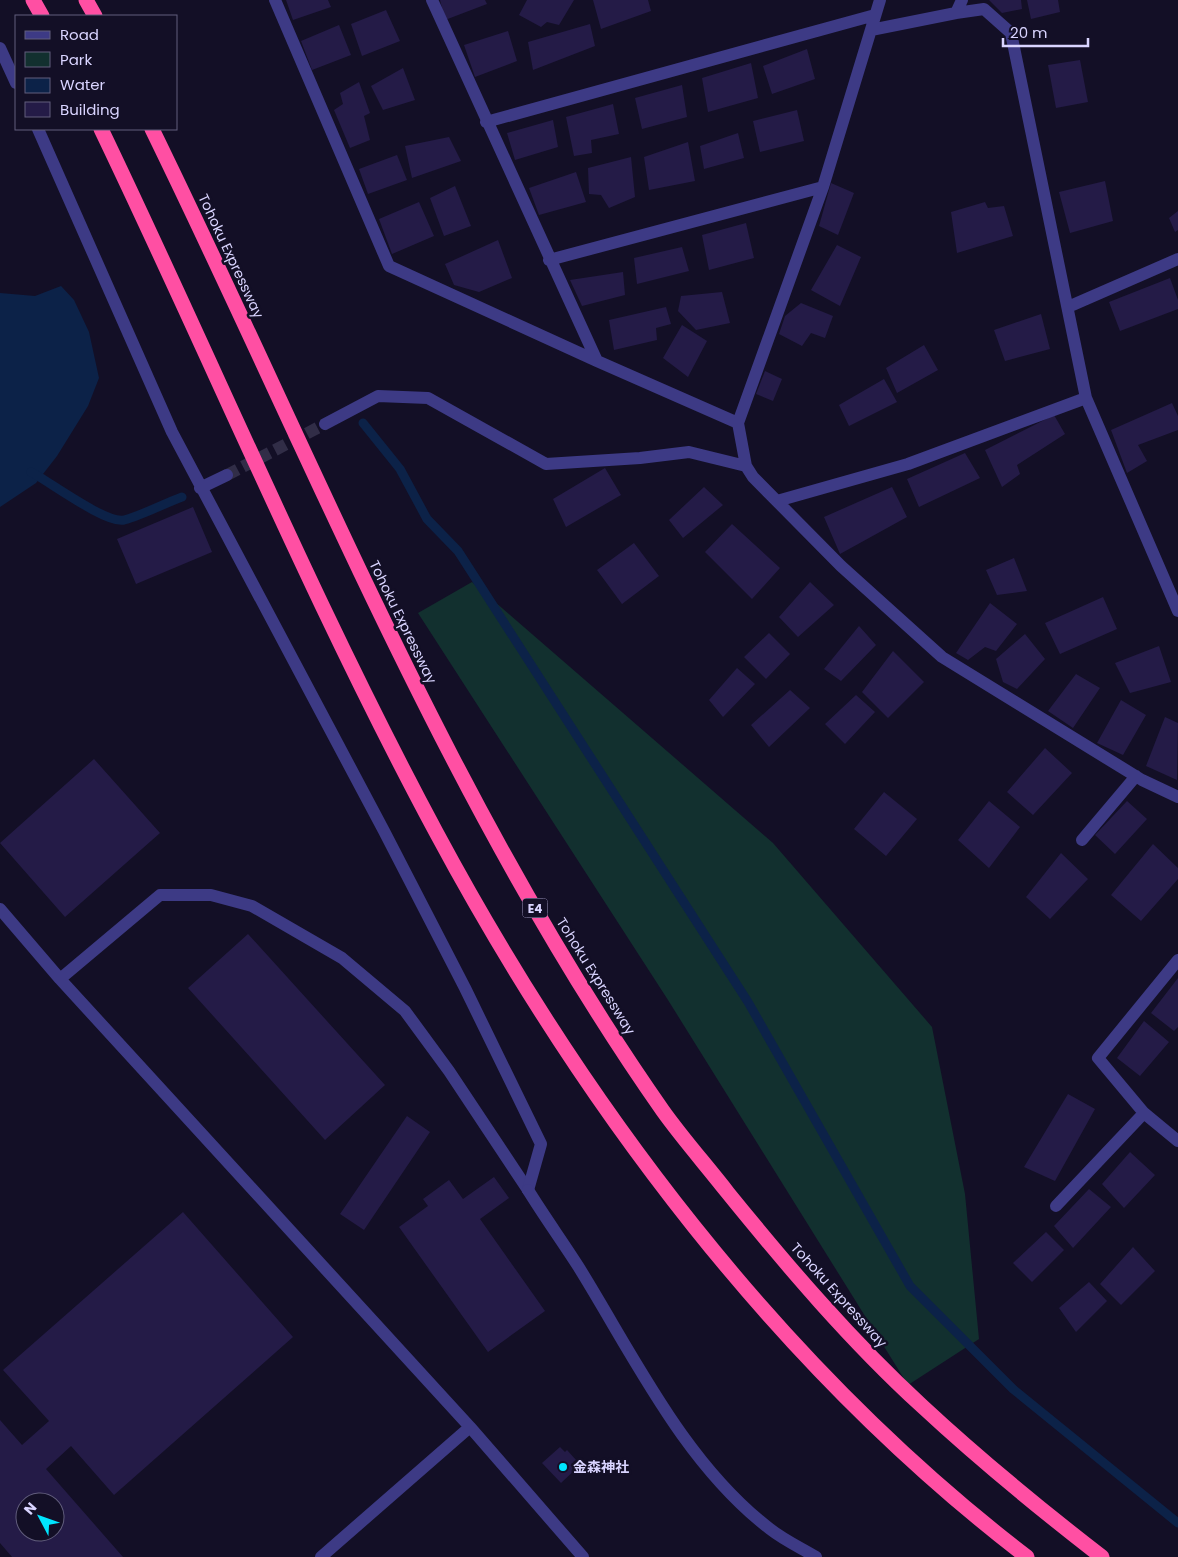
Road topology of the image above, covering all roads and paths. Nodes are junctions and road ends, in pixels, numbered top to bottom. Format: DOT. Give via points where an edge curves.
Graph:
graph roads {
  1 [pos="33,0"];
  2 [pos="86,0"];
  3 [pos="275,0"];
  4 [pos="432,0"];
  5 [pos="880,0"];
  6 [pos="962,0"];
  7 [pos="956,13"];
  8 [pos="41,15"];
  9 [pos="94,15"];
  10 [pos="875,15"];
  11 [pos="871,30"];
  12 [pos="0,48"];
  13 [pos="15,81"];
  14 [pos="486,122"];
  15 [pos="38,130"];
  16 [pos="101,130"];
  17 [pos="152,130"];
  18 [pos="823,187"];
  19 [pos="1178,259"];
  20 [pos="549,260"];
  21 [pos="1068,307"];
  22 [pos="597,361"];
  23 [pos="1086,398"];
  24 [pos="738,423"];
  25 [pos="325,424"];
  26 [pos="746,466"];
  27 [pos="227,475"];
  28 [pos="200,488"];
  29 [pos="777,500"];
  30 [pos="1178,611"];
  31 [pos="1136,776"];
  32 [pos="1178,798"];
  33 [pos="1082,840"];
  34 [pos="0,909"];
  35 [pos="1178,960"];
  36 [pos="60,979"];
  37 [pos="1144,1113"];
  38 [pos="1178,1141"];
  39 [pos="528,1190"];
  40 [pos="1056,1206"];
  41 [pos="470,1427"];
  42 [pos="321,1557"];
  43 [pos="583,1557"];
  44 [pos="816,1557"];
  45 [pos="1028,1557"];
  46 [pos="1102,1557"];
  1 -- 8 [label="highway"];
  2 -- 9 [label="highway"];
  3 -- 22 [label="street" via="389,266"];
  4 -- 14 [label="street"];
  5 -- 10 [label="street"];
  6 -- 7 [label="street"];
  7 -- 11 [label="street"];
  7 -- 21 [label="street" via="984,9 1011,33"];
  10 -- 11 [label="street"];
  10 -- 14 [label="street"];
  11 -- 18 [label="street"];
  12 -- 13 [label="street"];
  14 -- 20 [label="street"];
  15 -- 28 [label="street"];
  16 -- 45 [label="highway" via="282,521 436,832 564,1047 632,1148 710,1247 798,1347 890,1440"];
  17 -- 46 [label="highway, Tohoku Expressway / E4" via="415,687 478,808 548,930 664,1113 828,1310 919,1404 1030,1501"];
  18 -- 20 [label="street"];
  18 -- 24 [label="street"];
  19 -- 21 [label="street"];
  20 -- 22 [label="street"];
  21 -- 23 [label="street"];
  22 -- 24 [label="street"];
  23 -- 29 [label="street" via="908,464"];
  23 -- 30 [label="street"];
  24 -- 26 [label="street"];
  25 -- 26 [label="street" via="378,396 428,398 546,464 689,452"];
  26 -- 29 [label="street"];
  27 -- 28 [label="street"];
  28 -- 39 [label="street" via="384,831 541,1144"];
  29 -- 31 [label="street" via="841,566 942,657"];
  31 -- 32 [label="street"];
  31 -- 33 [label="street"];
  34 -- 36 [label="street"];
  35 -- 37 [label="street" via="1098,1058"];
  36 -- 39 [label="street" via="160,895 211,895 252,906 342,958 404,1011 449,1071"];
  36 -- 41 [label="street"];
  37 -- 38 [label="street"];
  37 -- 40 [label="street"];
  39 -- 44 [label="street" via="637,1367 690,1444 726,1488 770,1530"];
  41 -- 42 [label="street"];
  41 -- 43 [label="street"];
}
